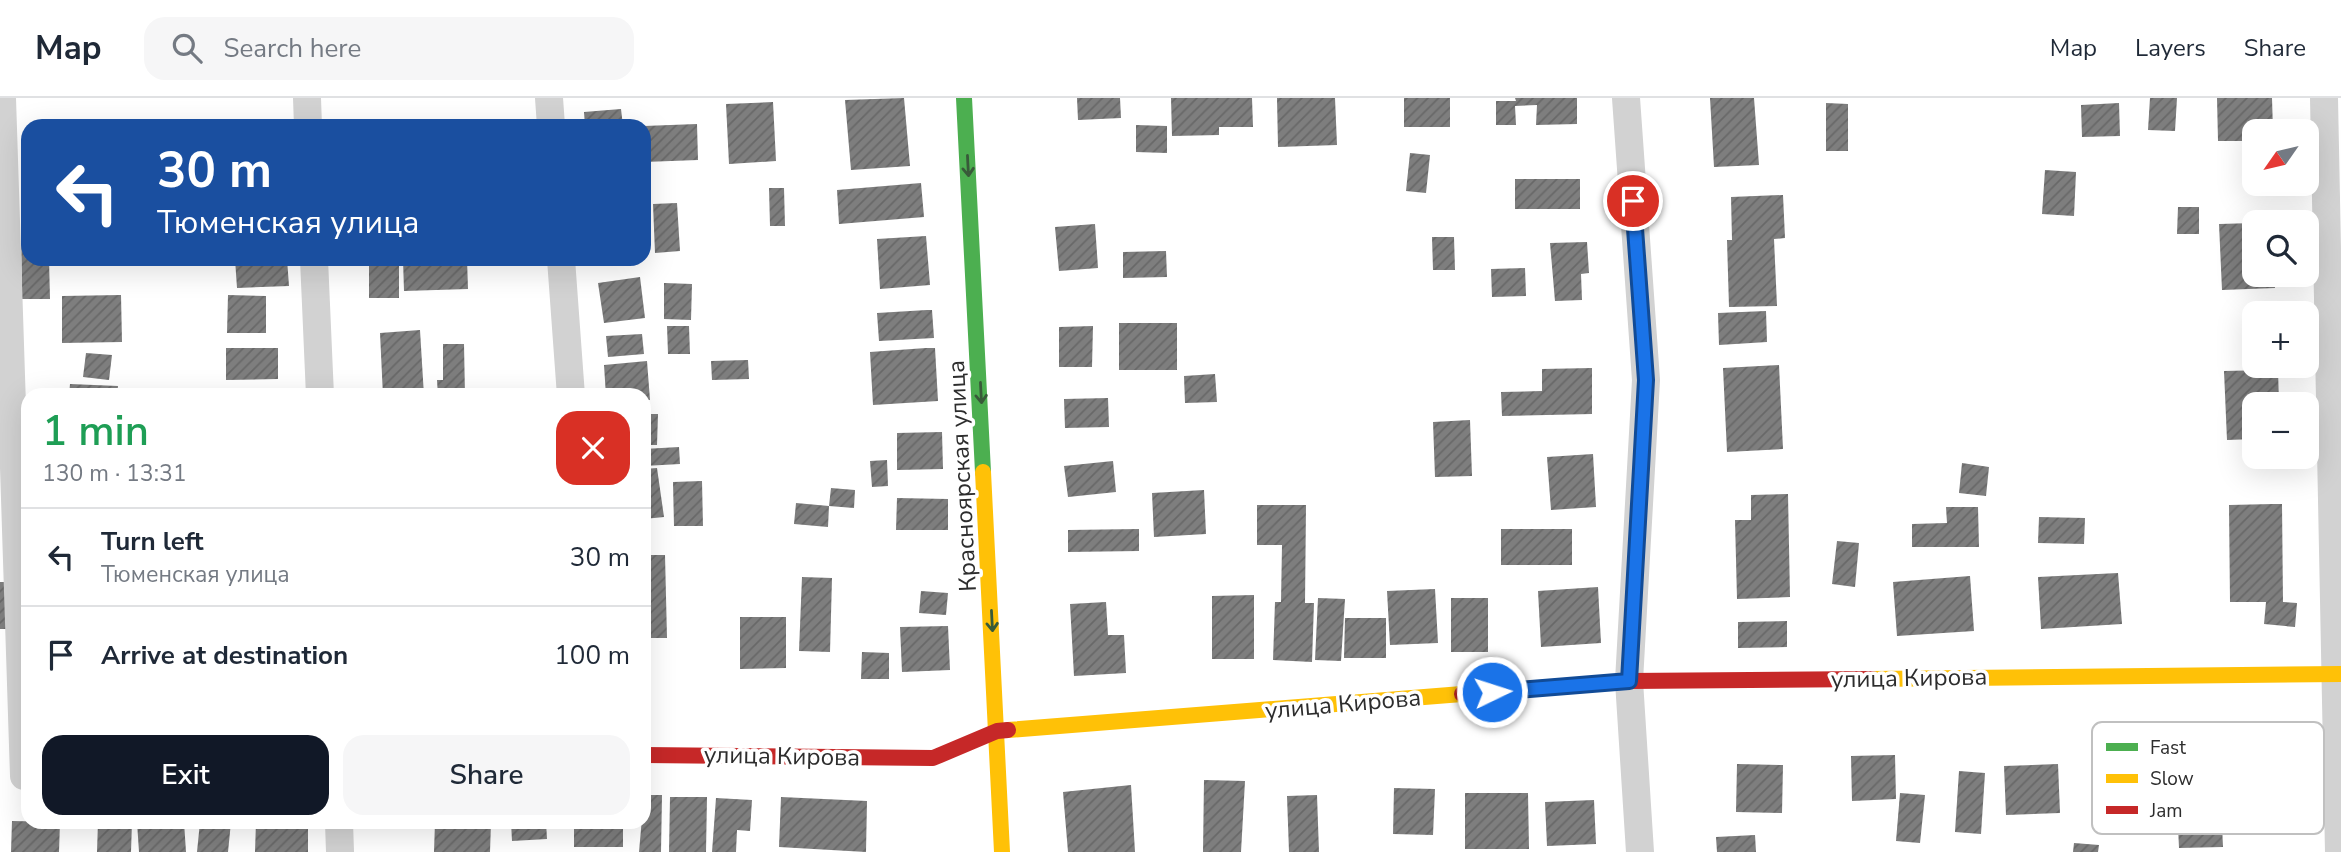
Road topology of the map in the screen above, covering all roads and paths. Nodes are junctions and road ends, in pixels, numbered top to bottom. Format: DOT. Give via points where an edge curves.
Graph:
graph roads {
  1 [pos="2,98"];
  2 [pos="307,98"];
  3 [pos="549,98"];
  4 [pos="964,98"];
  5 [pos="1626,98"];
  6 [pos="2324,98"];
  7 [pos="308,119"];
  8 [pos="550,119"];
  9 [pos="314,266"];
  10 [pos="562,266"];
  11 [pos="320,388"];
  12 [pos="570,388"];
  13 [pos="2337,674"];
  14 [pos="1629,681"];
  15 [pos="997,731"];
  16 [pos="651,755"];
  17 [pos="17,776"];
  18 [pos="339,829"];
  19 [pos="340,852"];
  20 [pos="1002,852"];
  21 [pos="1640,852"];
  22 [pos="2339,852"];
  1 -- 17 [label="street"];
  2 -- 7 [label="street"];
  3 -- 8 [label="street"];
  4 -- 15 [label="street, Красноярская улица, one-way"];
  5 -- 14 [label="street" via="1646,380"];
  6 -- 13 [label="street"];
  9 -- 11 [label="street"];
  10 -- 12 [label="street"];
  13 -- 14 [label="street, улица Кирова"];
  13 -- 22 [label="street"];
  14 -- 15 [label="street, улица Кирова"];
  14 -- 21 [label="street"];
  15 -- 16 [label="street, улица Кирова" via="933,758"];
  15 -- 20 [label="street, Красноярская улица"];
  18 -- 19 [label="street"];
}
